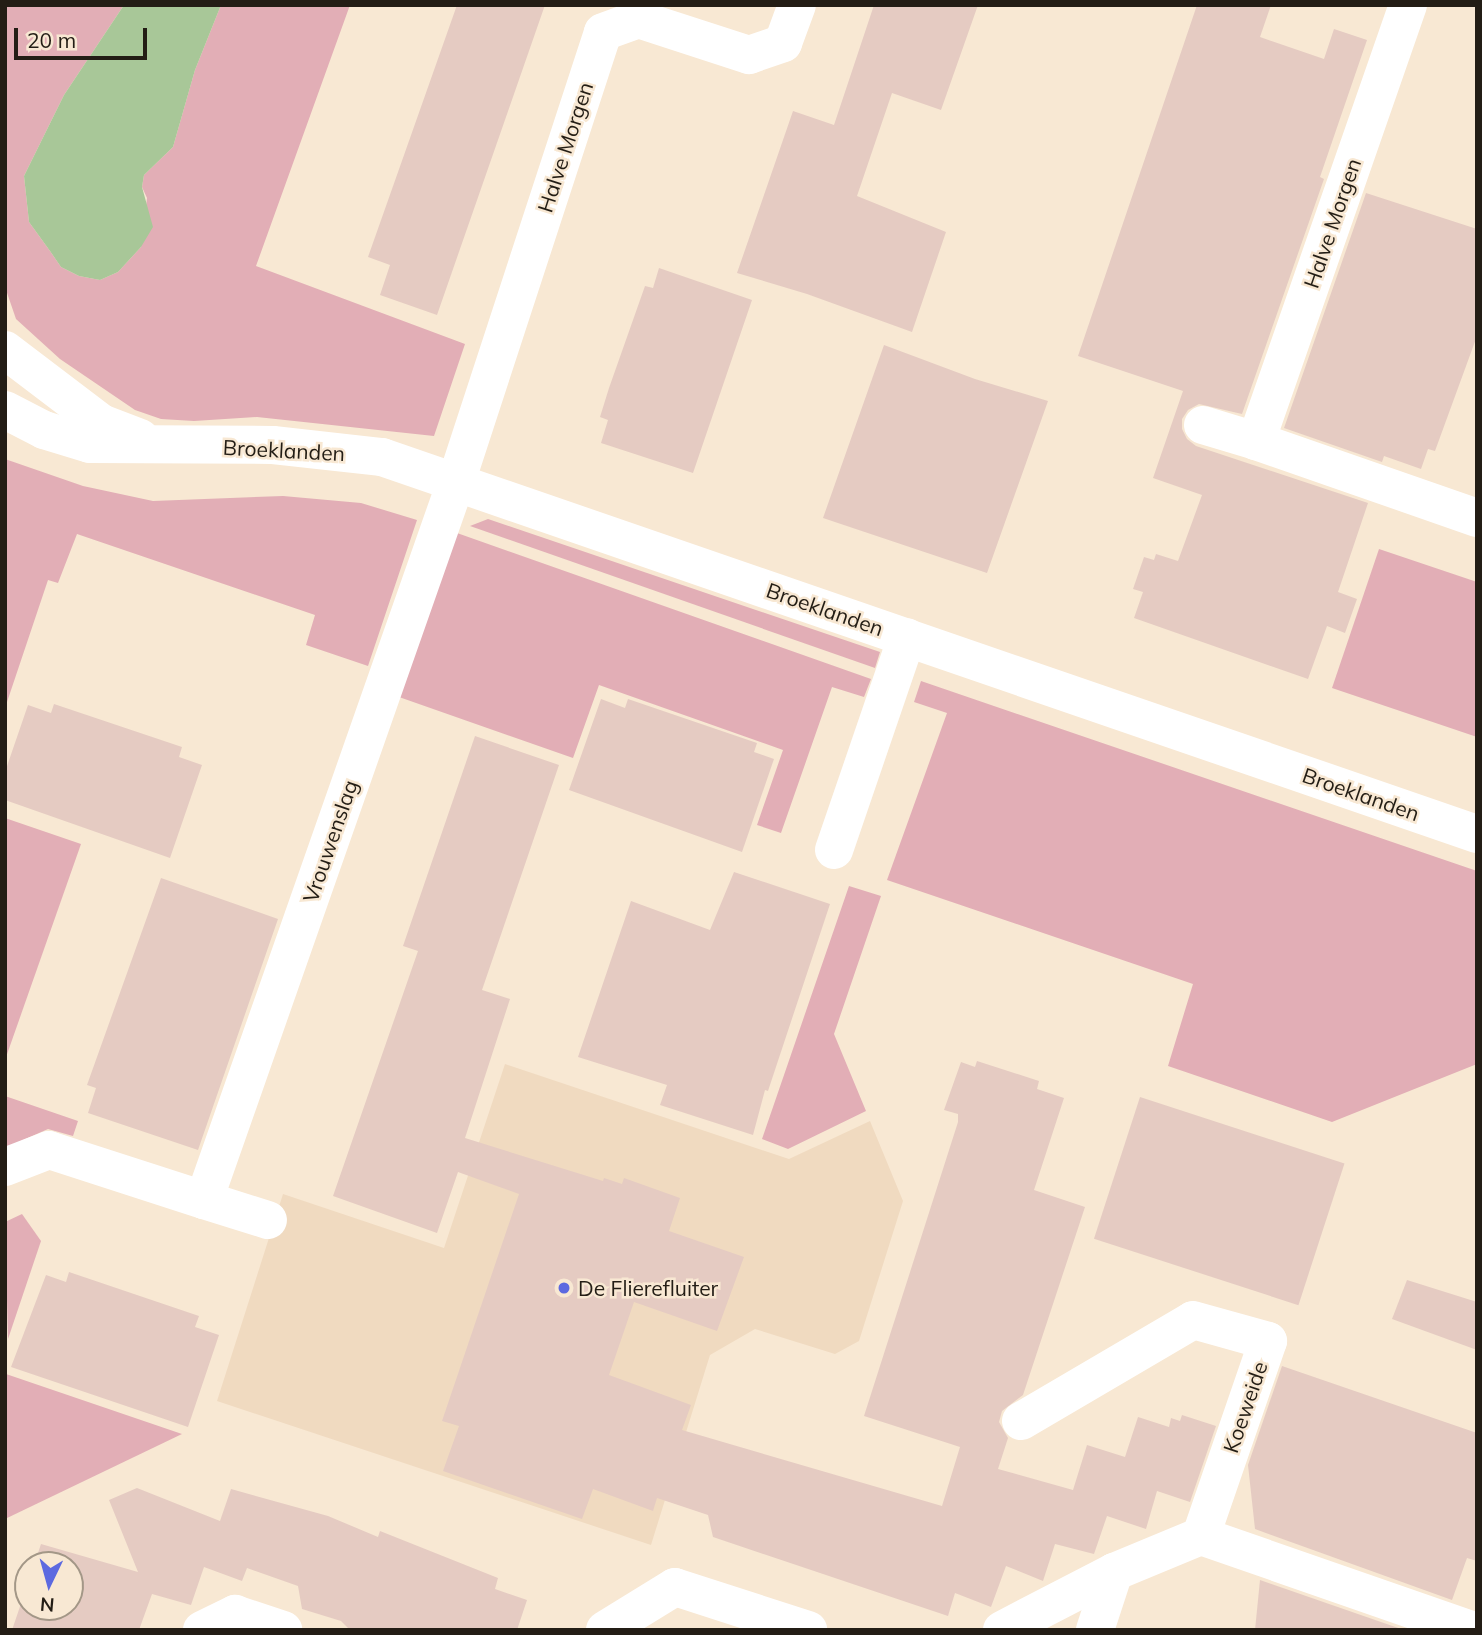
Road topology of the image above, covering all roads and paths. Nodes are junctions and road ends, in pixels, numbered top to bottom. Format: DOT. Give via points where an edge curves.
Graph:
graph roads {
  1 [pos="797,5"];
  2 [pos="1408,5"];
  3 [pos="5,350"];
  4 [pos="5,410"];
  5 [pos="1203,425"];
  6 [pos="1256,441"];
  7 [pos="161,446"];
  8 [pos="456,482"];
  9 [pos="1477,518"];
  10 [pos="907,637"];
  11 [pos="1477,834"];
  12 [pos="835,850"];
  13 [pos="5,1167"];
  14 [pos="204,1200"];
  15 [pos="268,1220"];
  16 [pos="1021,1421"];
  17 [pos="1201,1536"];
  18 [pos="1114,1572"];
  19 [pos="202,1630"];
  20 [pos="283,1630"];
  21 [pos="605,1630"];
  22 [pos="808,1630"];
  23 [pos="1002,1630"];
  24 [pos="1095,1630"];
  25 [pos="1471,1630"];
  1 -- 8 [label="street, Halve Morgen" via="783,43 749,55 638,19 603,32"];
  2 -- 6 [label="street, Halve Morgen"];
  3 -- 7 [label="street, Broeklanden" via="101,423"];
  4 -- 7 [label="street, Broeklanden" via="44,430 90,444"];
  5 -- 6 [label="street"];
  6 -- 9 [label="street"];
  7 -- 8 [label="street, Broeklanden" via="273,445 382,457"];
  8 -- 10 [label="street, Broeklanden"];
  8 -- 14 [label="street, Vrouwenslag"];
  10 -- 11 [label="street, Broeklanden"];
  10 -- 12 [label="street"];
  13 -- 14 [label="street" via="49,1150"];
  14 -- 15 [label="street"];
  16 -- 17 [label="street, Koeweide" via="1193,1320 1268,1340"];
  17 -- 18 [label="street"];
  17 -- 25 [label="street"];
  18 -- 23 [label="street"];
  18 -- 24 [label="street"];
  19 -- 20 [label="street" via="235,1614"];
  21 -- 22 [label="street" via="675,1587"];
}
